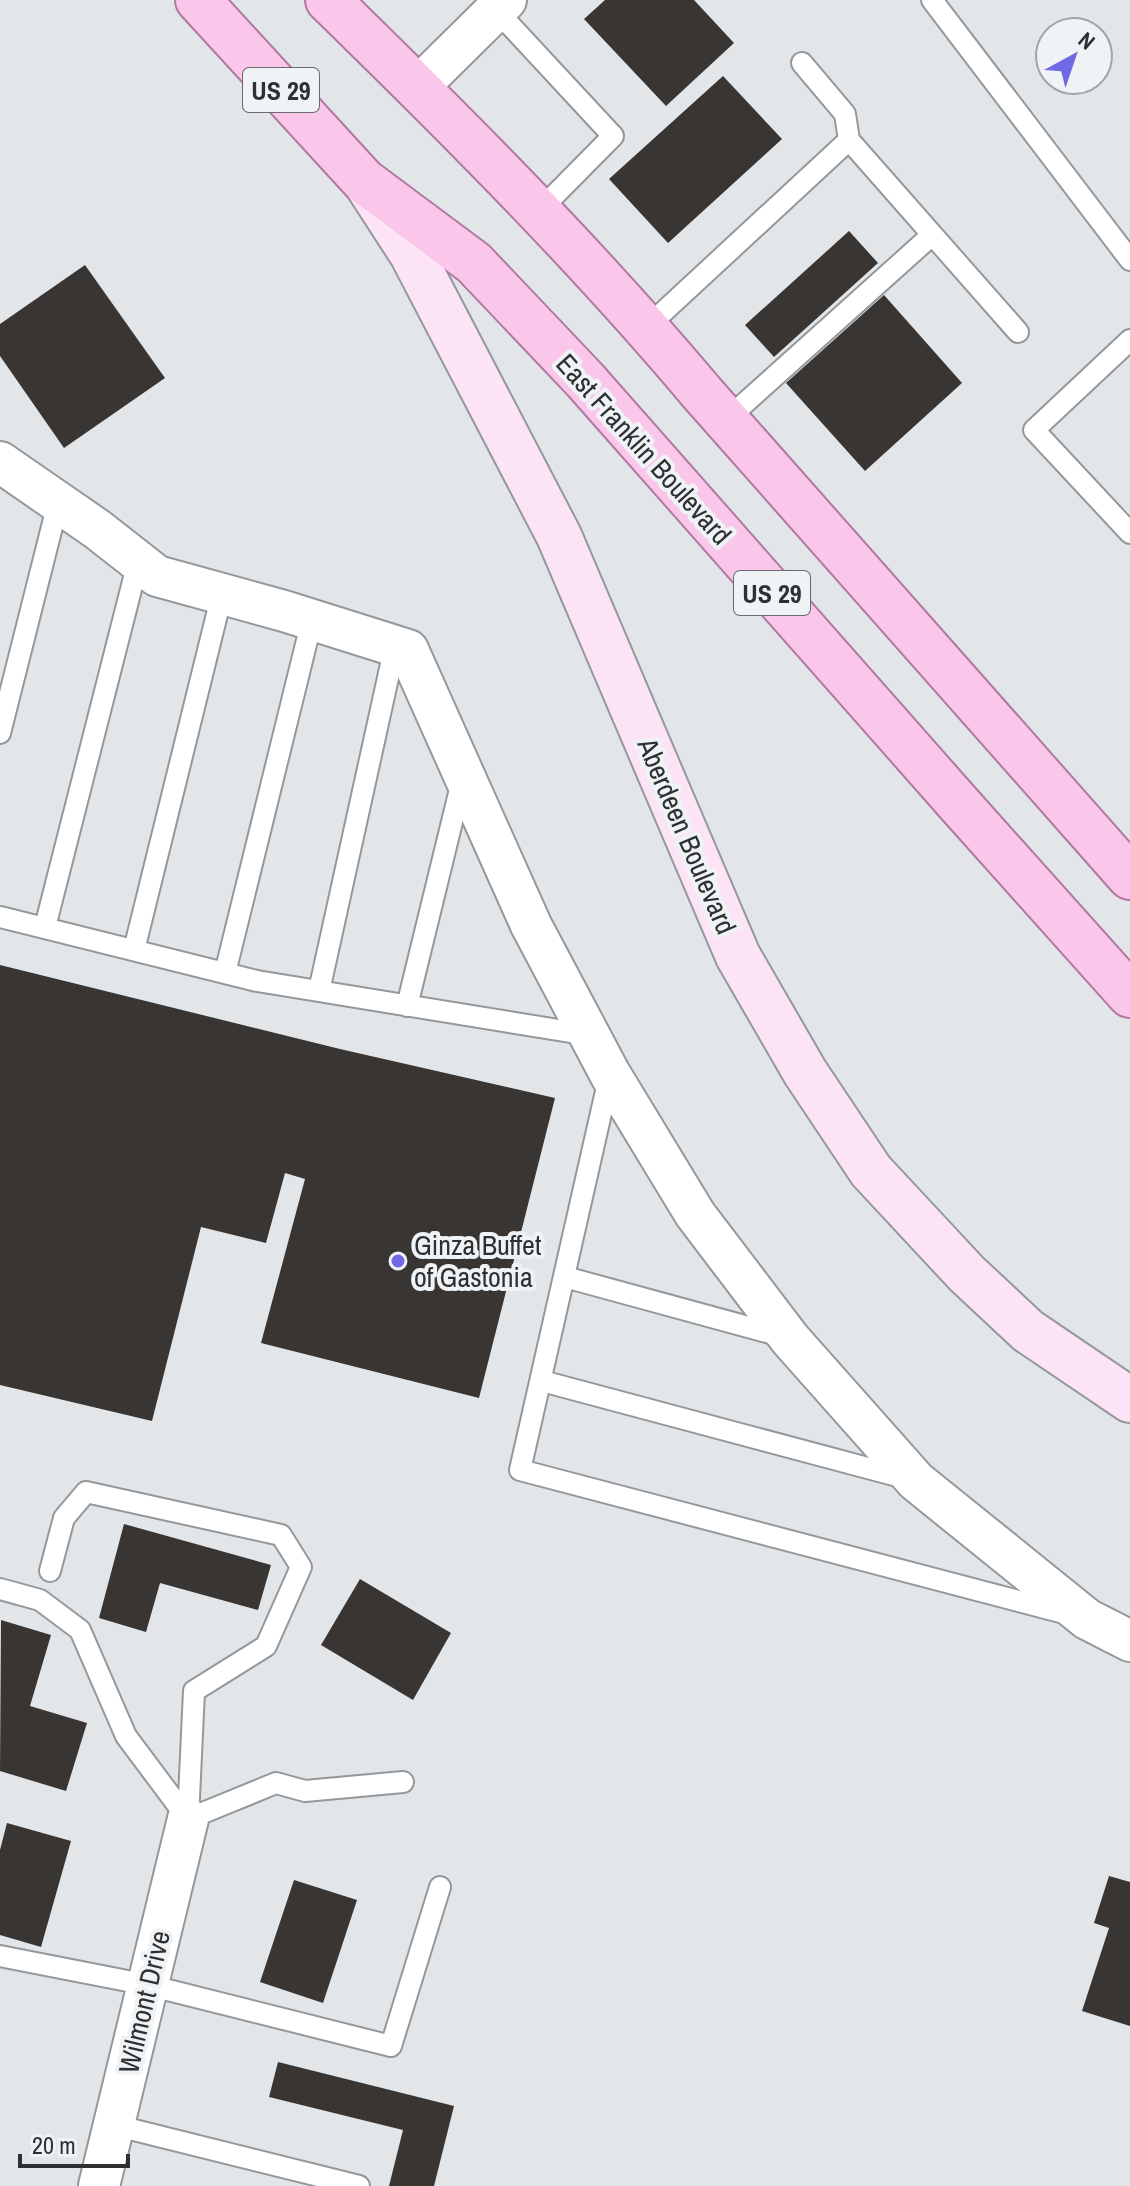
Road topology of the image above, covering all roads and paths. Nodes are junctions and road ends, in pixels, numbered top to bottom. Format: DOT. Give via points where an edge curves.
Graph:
graph roads {
  1 [pos="198,0"];
  2 [pos="328,0"];
  3 [pos="932,0"];
  4 [pos="501,5"];
  5 [pos="802,63"];
  6 [pos="418,87"];
  7 [pos="849,140"];
  8 [pos="364,181"];
  9 [pos="538,212"];
  10 [pos="932,235"];
  11 [pos="1130,260"];
  12 [pos="647,327"];
  13 [pos="1018,332"];
  14 [pos="1130,340"];
  15 [pos="726,420"];
  16 [pos="0,462"];
  17 [pos="58,503"];
  18 [pos="1130,533"];
  19 [pos="138,562"];
  20 [pos="222,594"];
  21 [pos="312,620"];
  22 [pos="395,646"];
  23 [pos="0,733"];
  24 [pos="1018,750"];
  25 [pos="463,775"];
  26 [pos="1130,848"];
  27 [pos="1130,877"];
  28 [pos="0,917"];
  29 [pos="45,927"];
  30 [pos="134,950"];
  31 [pos="225,973"];
  32 [pos="319,991"];
  33 [pos="1130,995"];
  34 [pos="407,1006"];
  35 [pos="589,1035"];
  36 [pos="610,1074"];
  37 [pos="565,1277"];
  38 [pos="790,1339"];
  39 [pos="542,1381"];
  40 [pos="1130,1400"];
  41 [pos="916,1481"];
  42 [pos="50,1571"];
  43 [pos="0,1589"];
  44 [pos="1087,1619"];
  45 [pos="1130,1641"];
  46 [pos="403,1782"];
  47 [pos="188,1819"];
  48 [pos="440,1887"];
  49 [pos="0,1956"];
  50 [pos="148,1985"];
  51 [pos="114,2125"];
  52 [pos="99,2186"];
  53 [pos="359,2186"];
  1 -- 8 [label="main road, East Franklin Boulevard / US 29"];
  2 -- 6 [label="main road, US 29"];
  3 -- 11 [label="lane"];
  4 -- 6 [label="street"];
  4 -- 9 [label="lane" via="613,136"];
  5 -- 7 [label="lane" via="845,114"];
  6 -- 9 [label="main road, US 29"];
  7 -- 10 [label="lane"];
  7 -- 12 [label="lane"];
  8 -- 33 [label="main road, East Franklin Boulevard / US 29" via="474,263 585,380"];
  8 -- 40 [label="main road, Aberdeen Boulevard" via="412,254 559,536 738,956 805,1072 871,1171 967,1274 1028,1331"];
  9 -- 12 [label="main road, US 29"];
  10 -- 13 [label="lane"];
  10 -- 15 [label="lane"];
  12 -- 15 [label="main road, US 29"];
  14 -- 18 [label="lane" via="1034,430"];
  15 -- 24 [label="main road, US 29"];
  16 -- 17 [label="street"];
  17 -- 19 [label="street"];
  17 -- 23 [label="lane"];
  19 -- 20 [label="street" via="157,576"];
  19 -- 29 [label="lane"];
  20 -- 21 [label="street"];
  20 -- 30 [label="lane"];
  21 -- 22 [label="street"];
  21 -- 31 [label="lane"];
  22 -- 25 [label="street" via="408,650"];
  22 -- 32 [label="lane"];
  24 -- 26 [label="main road"];
  24 -- 27 [label="main road, US 29"];
  25 -- 34 [label="lane"];
  25 -- 35 [label="street" via="531,925"];
  28 -- 29 [label="lane"];
  29 -- 30 [label="lane"];
  30 -- 31 [label="lane"];
  31 -- 32 [label="lane"];
  32 -- 34 [label="lane"];
  34 -- 35 [label="lane"];
  35 -- 36 [label="street"];
  36 -- 37 [label="lane"];
  36 -- 38 [label="street" via="695,1214"];
  37 -- 38 [label="lane"];
  37 -- 39 [label="lane"];
  38 -- 41 [label="street"];
  39 -- 41 [label="lane"];
  39 -- 44 [label="lane" via="520,1470"];
  41 -- 44 [label="street"];
  42 -- 47 [label="lane" via="64,1518 86,1492 281,1535 301,1567 266,1646 194,1691"];
  43 -- 47 [label="lane" via="40,1600 80,1630 126,1736"];
  44 -- 45 [label="street"];
  46 -- 47 [label="lane" via="305,1791 276,1783"];
  47 -- 50 [label="street, Wilmont Drive"];
  48 -- 50 [label="lane" via="391,2046"];
  49 -- 50 [label="lane"];
  50 -- 51 [label="street, Wilmont Drive"];
  51 -- 52 [label="street, Wilmont Drive"];
  51 -- 53 [label="lane"];
}
